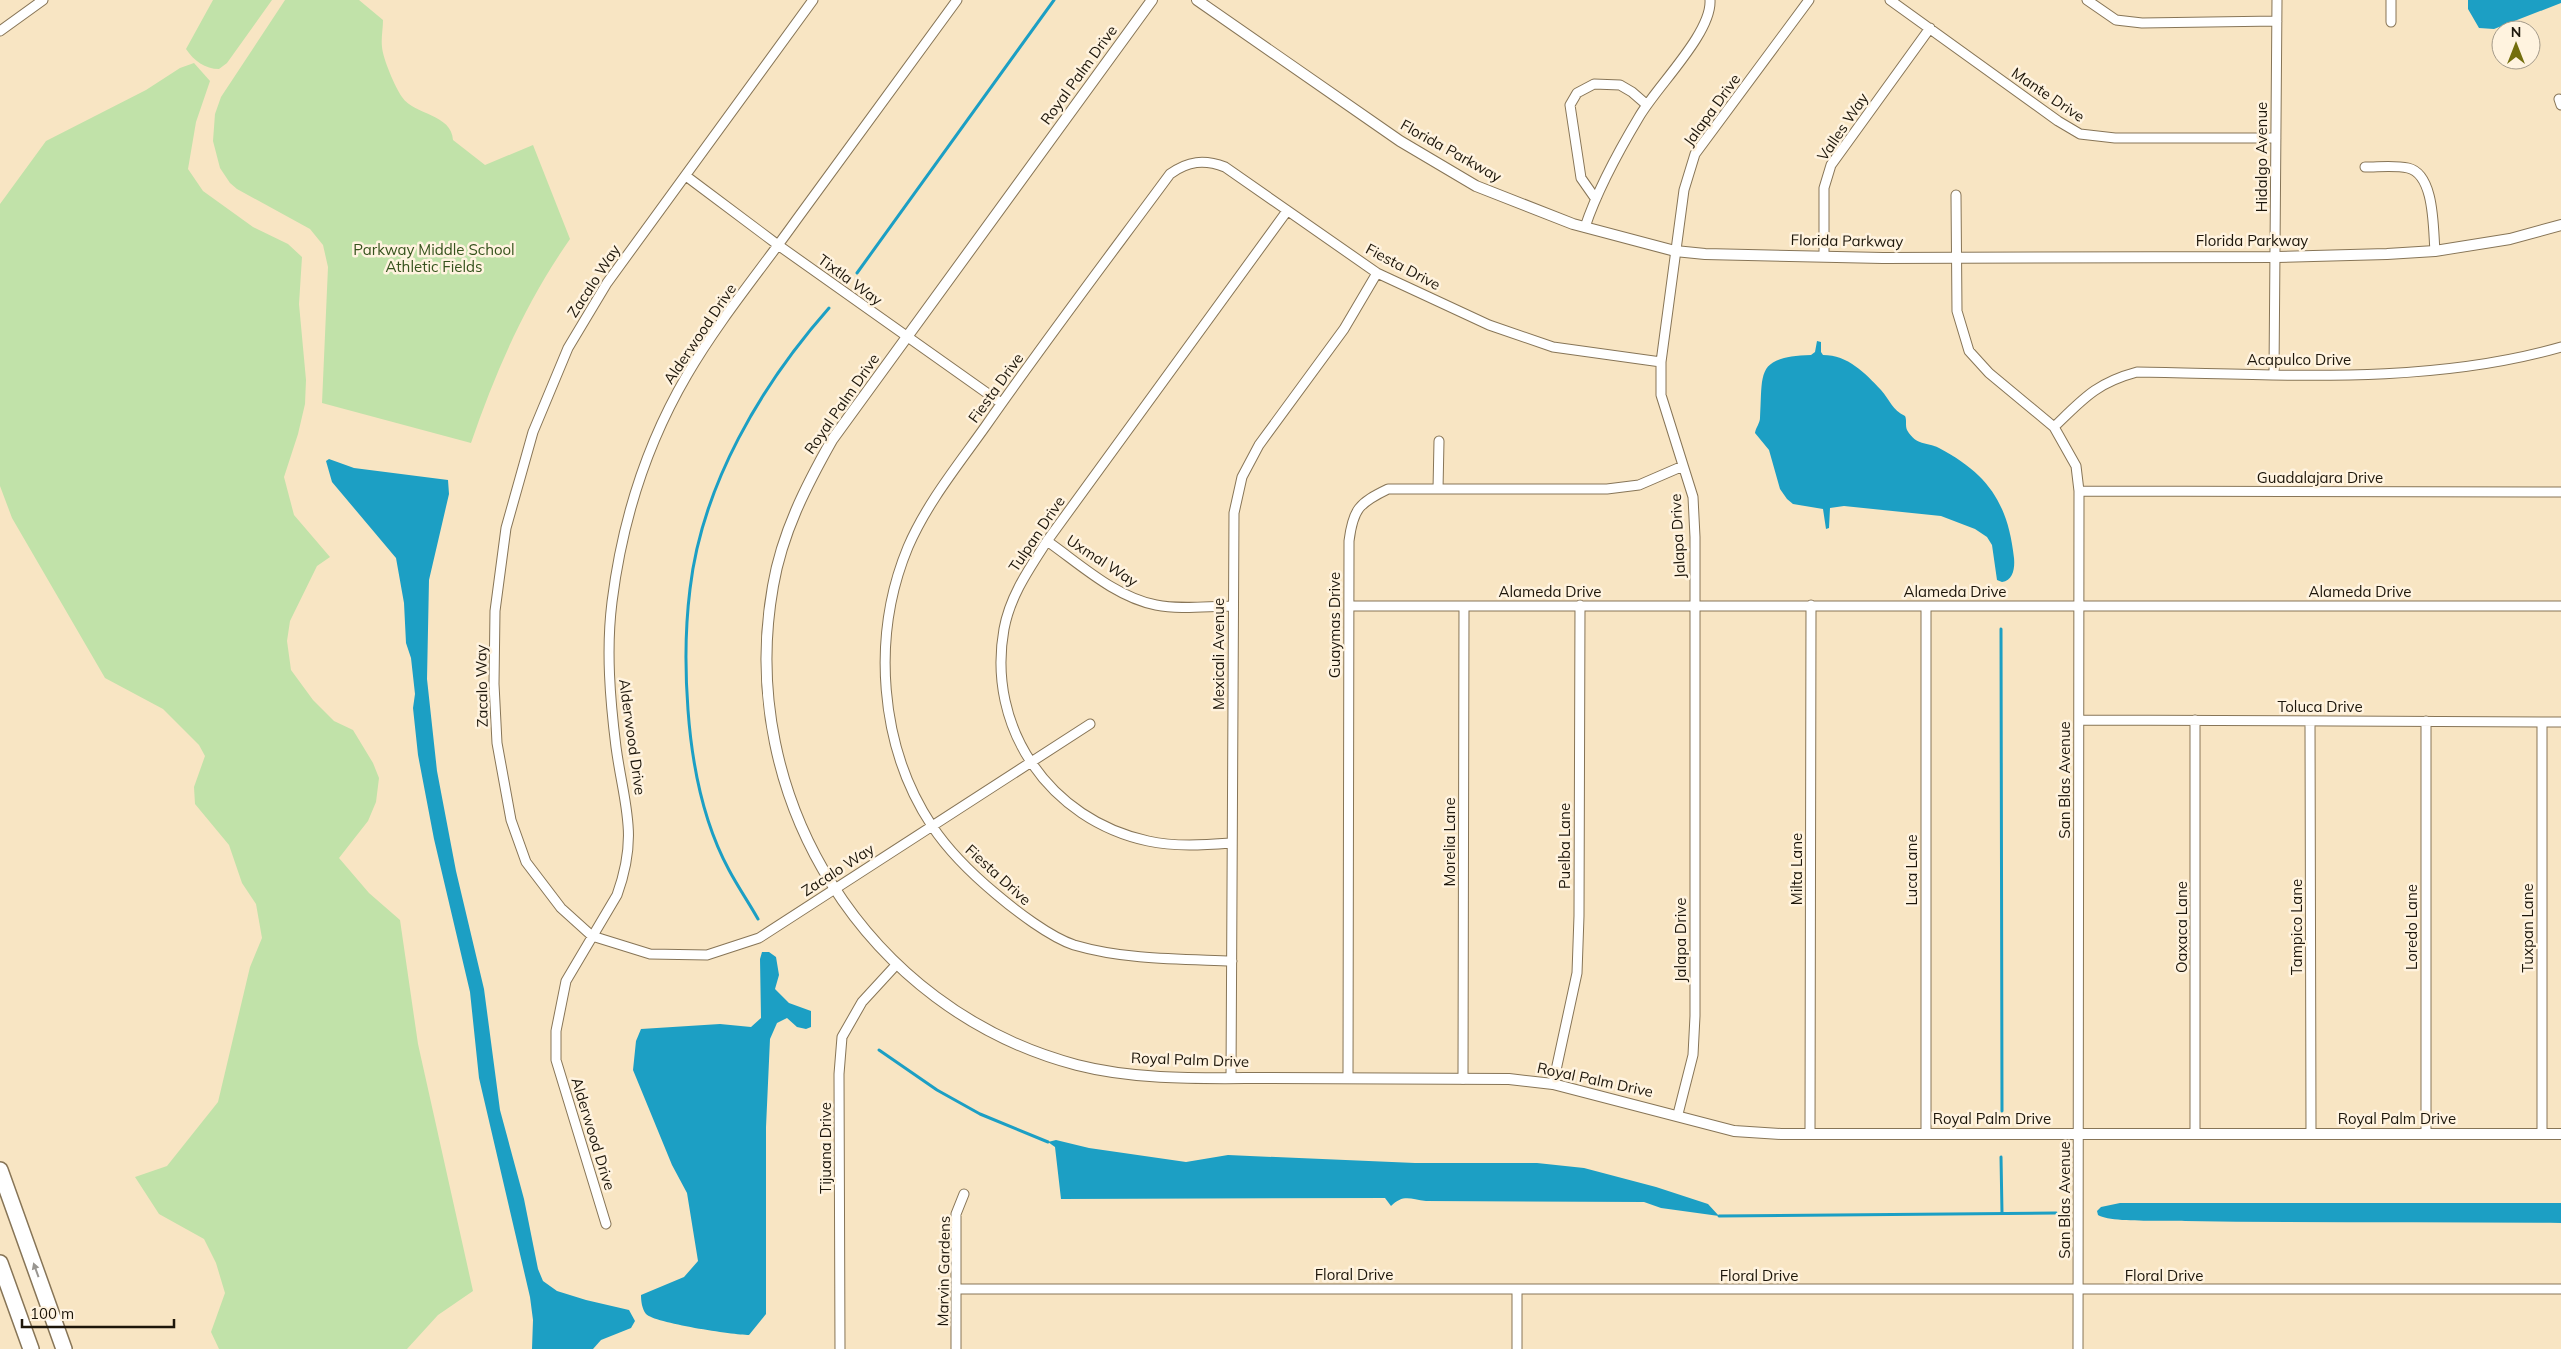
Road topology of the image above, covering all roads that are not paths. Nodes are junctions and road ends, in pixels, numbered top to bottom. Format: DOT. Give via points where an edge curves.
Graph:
graph roads {
  1 [pos="43,0"];
  2 [pos="813,0"];
  3 [pos="956,0"];
  4 [pos="1152,0"];
  5 [pos="1197,0"];
  6 [pos="1710,0"];
  7 [pos="1809,0"];
  8 [pos="1890,0"];
  9 [pos="2087,0"];
  10 [pos="2277,0"];
  11 [pos="2391,0"];
  12 [pos="2277,21"];
  13 [pos="2391,22"];
  14 [pos="1930,28"];
  15 [pos="0,31"];
  16 [pos="1647,106"];
  17 [pos="2276,138"];
  18 [pos="2365,167"];
  19 [pos="686,176"];
  20 [pos="1956,195"];
  21 [pos="1595,198"];
  22 [pos="1287,211"];
  23 [pos="2561,225"];
  24 [pos="1585,227"];
  25 [pos="778,245"];
  26 [pos="1675,251"];
  27 [pos="2435,251"];
  28 [pos="1824,256"];
  29 [pos="1956,256"];
  30 [pos="2276,257"];
  31 [pos="1377,273"];
  32 [pos="907,338"];
  33 [pos="2561,347"];
  34 [pos="1661,362"];
  35 [pos="2274,374"];
  36 [pos="1001,403"];
  37 [pos="2054,427"];
  38 [pos="1439,441"];
  39 [pos="1683,466"];
  40 [pos="1438,489"];
  41 [pos="2079,491"];
  42 [pos="2561,492"];
  43 [pos="1047,541"];
  44 [pos="1580,605"];
  45 [pos="1694,605"];
  46 [pos="1811,605"];
  47 [pos="2080,605"];
  48 [pos="1233,606"];
  49 [pos="1349,606"];
  50 [pos="1464,606"];
  51 [pos="1926,606"];
  52 [pos="2561,606"];
  53 [pos="2079,720"];
  54 [pos="2195,720"];
  55 [pos="2310,721"];
  56 [pos="2426,721"];
  57 [pos="2561,722"];
  58 [pos="2542,723"];
  59 [pos="1090,724"];
  60 [pos="1032,764"];
  61 [pos="932,826"];
  62 [pos="1231,843"];
  63 [pos="833,889"];
  64 [pos="592,936"];
  65 [pos="1232,961"];
  66 [pos="896,965"];
  67 [pos="1232,1078"];
  68 [pos="1348,1078"];
  69 [pos="1463,1079"];
  70 [pos="1553,1084"];
  71 [pos="1678,1114"];
  72 [pos="1810,1133"];
  73 [pos="2426,1133"];
  74 [pos="1926,1134"];
  75 [pos="2079,1134"];
  76 [pos="2195,1134"];
  77 [pos="2311,1134"];
  78 [pos="2542,1134"];
  79 [pos="2561,1134"];
  80 [pos="0,1170"];
  81 [pos="964,1194"];
  82 [pos="606,1224"];
  83 [pos="0,1263"];
  84 [pos="956,1289"];
  85 [pos="1516,1289"];
  86 [pos="2561,1289"];
  87 [pos="2078,1290"];
  88 [pos="31,1349"];
  89 [pos="64,1349"];
  90 [pos="840,1349"];
  91 [pos="956,1349"];
  92 [pos="1516,1349"];
  93 [pos="2078,1349"];
  1 -- 15 [label="street"];
  2 -- 19 [label="street, Zacalo Way"];
  3 -- 25 [label="street, Alderwood Drive"];
  4 -- 32 [label="street, Royal Palm Drive"];
  5 -- 24 [label="street, Florida Parkway" via="1408,146 1476,186"];
  6 -- 16 [label="street" via="1708,21"];
  7 -- 26 [label="street, Jalapa Drive" via="1695,154 1684,190"];
  8 -- 14 [label="street, Mante Drive"];
  9 -- 12 [label="street" via="2116,20 2142,23"];
  10 -- 12 [label="street, Hidalgo Avenue"];
  11 -- 13 [label="street"];
  12 -- 17 [label="street, Hidalgo Avenue"];
  14 -- 17 [label="street, Mante Drive" via="2080,134 2115,138"];
  14 -- 28 [label="street, Valles Way" via="1831,165 1824,188"];
  16 -- 21 [label="street"];
  16 -- 21 [label="street" via="1620,86 1594,84 1577,93 1570,105 1581,178"];
  17 -- 30 [label="street, Hidalgo Avenue"];
  18 -- 27 [label="street" via="2408,168 2422,175 2429,194"];
  19 -- 25 [label="street, Tixtla Way"];
  19 -- 64 [label="street, Zacalo Way" via="607,283 568,348 533,432 506,528 496,611 494,684 497,743 511,820 526,862 562,908"];
  20 -- 29 [label="street, San Blas Avenue"];
  21 -- 24 [label="street"];
  22 -- 31 [label="street, Fiesta Drive"];
  22 -- 36 [label="street, Fiesta Drive" via="1225,167 1207,161 1180,167 1170,174"];
  22 -- 43 [label="street, Tulpan Drive"];
  23 -- 27 [label="street, Florida Parkway" via="2510,239"];
  24 -- 26 [label="street, Florida Parkway"];
  25 -- 32 [label="street, Tixtla Way"];
  25 -- 64 [label="street, Alderwood Drive" via="710,338 688,374 670,406 636,488 612,602 609,669 630,840 617,895"];
  26 -- 28 [label="street, Florida Parkway"];
  26 -- 34 [label="street, Jalapa Drive"];
  27 -- 30 [label="street, Florida Parkway"];
  28 -- 29 [label="street, Florida Parkway"];
  29 -- 30 [label="street, Florida Parkway"];
  29 -- 37 [label="street, San Blas Avenue" via="1957,311 1969,351 1989,373"];
  30 -- 35 [label="street, Hidalgo Avenue"];
  31 -- 34 [label="street, Fiesta Drive" via="1489,325 1554,347"];
  31 -- 48 [label="street, Mexicali Avenue" via="1344,329 1258,445 1242,477 1234,513"];
  32 -- 36 [label="street, Tixtla Way"];
  32 -- 63 [label="street, Royal Palm Drive" via="832,440 815,471 798,503 782,546 773,586 766,661 774,744 797,820"];
  33 -- 35 [label="street, Acapulco Drive" via="2452,368"];
  34 -- 39 [label="street, Jalapa Drive" via="1661,395"];
  35 -- 37 [label="street, Acapulco Drive" via="2137,372 2113,379 2093,390"];
  36 -- 61 [label="street, Fiesta Drive" via="917,528 898,576 888,625 885,667 890,719 897,749"];
  37 -- 41 [label="street, San Blas Avenue" via="2076,466"];
  38 -- 40 [label="street"];
  39 -- 40 [label="street, Guaymas Drive" via="1639,485 1607,489"];
  39 -- 45 [label="street, Jalapa Drive" via="1693,497"];
  40 -- 49 [label="street, Guaymas Drive" via="1388,489 1366,499 1352,519 1348,541"];
  41 -- 42 [label="street, Guadalajara Drive"];
  41 -- 47 [label="street, San Blas Avenue"];
  43 -- 48 [label="street, Uxmal Way" via="1116,589 1140,601 1169,607"];
  43 -- 60 [label="street, Tulpan Drive" via="1022,578 1011,605 1001,657 1002,689 1013,727"];
  44 -- 45 [label="street, Alameda Drive"];
  44 -- 50 [label="street, Alameda Drive"];
  44 -- 70 [label="street, Puelba Lane" via="1577,972"];
  45 -- 46 [label="street, Alameda Drive"];
  45 -- 71 [label="street, Jalapa Drive" via="1695,1016 1693,1055"];
  46 -- 51 [label="street, Alameda Drive"];
  46 -- 72 [label="street, Milta Lane"];
  47 -- 51 [label="street, Alameda Drive"];
  47 -- 52 [label="street, Alameda Drive"];
  47 -- 53 [label="street, San Blas Avenue"];
  48 -- 62 [label="street, Mexicali Avenue"];
  49 -- 50 [label="street, Alameda Drive"];
  49 -- 68 [label="street, Guaymas Drive"];
  50 -- 69 [label="street, Morelia Lane"];
  51 -- 74 [label="street, Luca Lane"];
  53 -- 54 [label="street, Toluca Drive"];
  53 -- 75 [label="street, San Blas Avenue"];
  54 -- 55 [label="street, Toluca Drive"];
  54 -- 76 [label="street, Oaxaca Lane"];
  55 -- 56 [label="street, Toluca Drive"];
  55 -- 77 [label="street, Tampico Lane"];
  56 -- 58 [label="street, Toluca Drive"];
  56 -- 73 [label="street, Loredo Lane"];
  57 -- 58 [label="street, Toluca Drive"];
  58 -- 78 [label="street, Tuxpan Lane"];
  59 -- 60 [label="street, Zacalo Way"];
  60 -- 61 [label="street, Zacalo Way"];
  60 -- 62 [label="street, Tulpan Drive" via="1044,781 1074,809 1120,834 1150,842"];
  61 -- 63 [label="street, Zacalo Way"];
  61 -- 65 [label="street, Fiesta Drive" via="970,872 1014,909 1072,944 1136,957"];
  62 -- 65 [label="street, Mexicali Avenue"];
  63 -- 64 [label="street, Zacalo Way" via="759,938 707,955 650,954"];
  63 -- 66 [label="street, Royal Palm Drive" via="864,931"];
  64 -- 82 [label="street, Alderwood Drive" via="566,982 556,1031 556,1060"];
  65 -- 67 [label="street, Mexicali Avenue"];
  66 -- 67 [label="street, Royal Palm Drive" via="984,1028 1031,1050 1078,1065 1139,1075"];
  66 -- 90 [label="street, Tijuana Drive" via="862,1002 842,1037 839,1074"];
  67 -- 68 [label="street, Royal Palm Drive"];
  68 -- 69 [label="street, Royal Palm Drive"];
  69 -- 70 [label="street, Royal Palm Drive" via="1509,1079"];
  70 -- 71 [label="street, Royal Palm Drive"];
  71 -- 72 [label="street, Royal Palm Drive" via="1734,1131"];
  72 -- 74 [label="street, Royal Palm Drive"];
  73 -- 77 [label="street, Royal Palm Drive"];
  73 -- 78 [label="street, Royal Palm Drive"];
  74 -- 75 [label="street, Royal Palm Drive"];
  75 -- 76 [label="street, Royal Palm Drive"];
  75 -- 87 [label="street, San Blas Avenue"];
  76 -- 77 [label="street, Royal Palm Drive"];
  78 -- 79 [label="street, Royal Palm Drive"];
  89 -- 80 [label="highway, one-way"];
  81 -- 84 [label="street, Marvin Gardens" via="956,1214"];
  83 -- 88 [label="highway"];
  84 -- 85 [label="street, Floral Drive"];
  84 -- 91 [label="street, Marvin Gardens"];
  85 -- 87 [label="street, Floral Drive"];
  85 -- 92 [label="street"];
  86 -- 87 [label="street, Floral Drive"];
  87 -- 93 [label="street, San Blas Avenue"];
}
